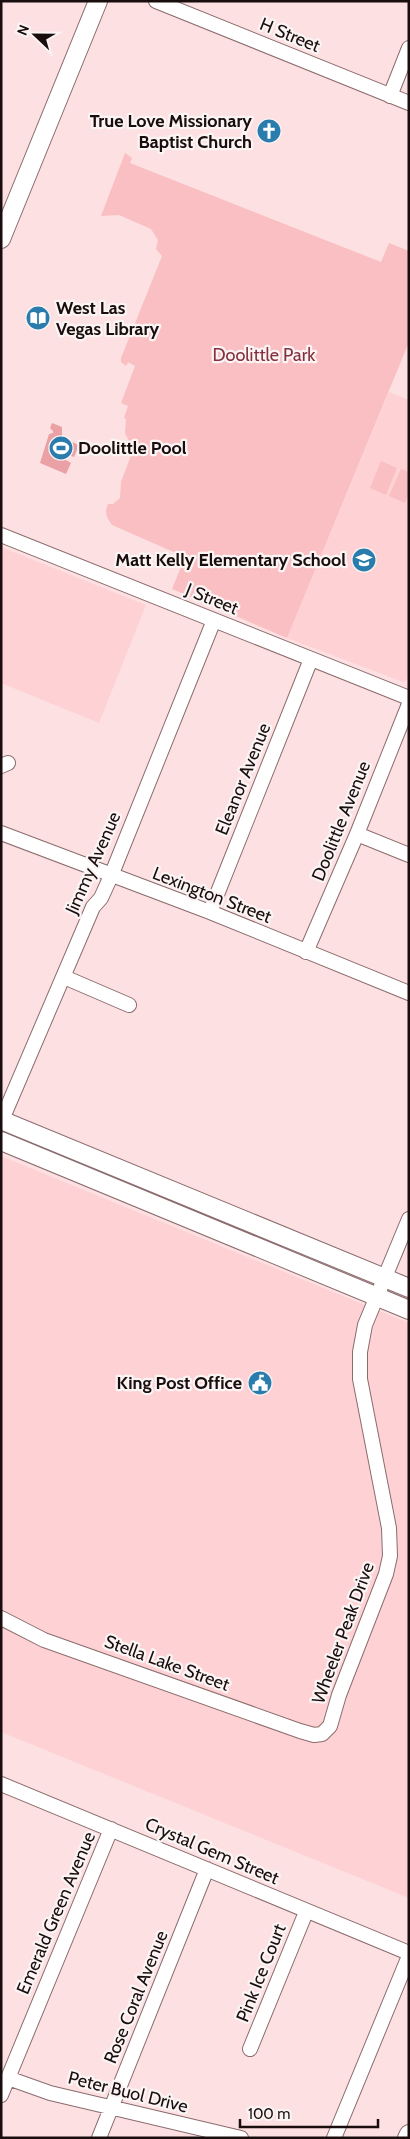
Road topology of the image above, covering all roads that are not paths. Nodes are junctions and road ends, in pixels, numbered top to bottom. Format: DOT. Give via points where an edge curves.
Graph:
graph roads {
  1 [pos="98,1"];
  2 [pos="156,1"];
  3 [pos="409,48"];
  4 [pos="390,96"];
  5 [pos="409,103"];
  6 [pos="1,239"];
  7 [pos="1,535"];
  8 [pos="214,620"];
  9 [pos="311,659"];
  10 [pos="409,698"];
  11 [pos="409,704"];
  12 [pos="1,833"];
  13 [pos="357,834"];
  14 [pos="409,855"];
  15 [pos="111,876"];
  16 [pos="210,912"];
  17 [pos="306,952"];
  18 [pos="64,977"];
  19 [pos="409,993"];
  20 [pos="128,1005"];
  21 [pos="1,1121"];
  22 [pos="1,1141"];
  23 [pos="409,1219"];
  24 [pos="384,1278"];
  25 [pos="409,1288"];
  26 [pos="377,1296"];
  27 [pos="409,1310"];
  28 [pos="1,1618"];
  29 [pos="322,1734"];
  30 [pos="1,1784"];
  31 [pos="111,1829"];
  32 [pos="207,1869"];
  33 [pos="306,1912"];
  34 [pos="409,1954"];
  35 [pos="250,2049"];
  36 [pos="8,2078"];
  37 [pos="1,2095"];
  38 [pos="111,2108"];
  39 [pos="409,2134"];
  40 [pos="215,2135"];
  41 [pos="99,2138"];
  42 [pos="241,2138"];
  43 [pos="334,2138"];
  44 [pos="407,2138"];
  1 -- 6 [label="main road"];
  2 -- 4 [label="street, H Street"];
  3 -- 4 [label="street"];
  4 -- 5 [label="street, H Street"];
  7 -- 8 [label="street, J Street"];
  8 -- 9 [label="street, J Street"];
  8 -- 15 [label="street, Jimmy Avenue"];
  9 -- 10 [label="street, J Street"];
  9 -- 16 [label="street, Eleanor Avenue"];
  11 -- 13 [label="street, Doolittle Avenue"];
  12 -- 15 [label="street, Lexington Street"];
  13 -- 14 [label="street"];
  13 -- 17 [label="street, Doolittle Avenue"];
  15 -- 16 [label="street, Lexington Street"];
  15 -- 18 [label="street, Jimmy Avenue" via="93,907"];
  16 -- 17 [label="street, Lexington Street"];
  17 -- 19 [label="street, Lexington Street"];
  18 -- 20 [label="street"];
  18 -- 21 [label="street, Jimmy Avenue"];
  21 -- 24 [label="main road"];
  22 -- 26 [label="main road"];
  23 -- 24 [label="street, Wheeler Peak Drive"];
  24 -- 25 [label="main road"];
  24 -- 26 [label="street, Wheeler Peak Drive"];
  26 -- 27 [label="main road"];
  26 -- 29 [label="street, Wheeler Peak Drive" via="360,1352 360,1379 389,1528 390,1556 386,1574 338,1694 330,1726"];
  28 -- 29 [label="street, Stella Lake Street" via="44,1640 300,1731"];
  30 -- 31 [label="street, Crystal Gem Street"];
  31 -- 32 [label="street, Crystal Gem Street"];
  31 -- 36 [label="street, Emerald Green Avenue"];
  32 -- 33 [label="street, Crystal Gem Street"];
  32 -- 38 [label="street, Rose Coral Avenue"];
  33 -- 34 [label="street, Crystal Gem Street"];
  33 -- 35 [label="street, Pink Ice Court"];
  34 -- 43 [label="street"];
  36 -- 37 [label="street, Emerald Green Avenue"];
  36 -- 38 [label="street, Peter Buol Drive"];
  38 -- 40 [label="street, Peter Buol Drive"];
  38 -- 41 [label="street, Rose Coral Avenue"];
  39 -- 44 [label="main road"];
  40 -- 42 [label="street, Peter Buol Drive"];
}
